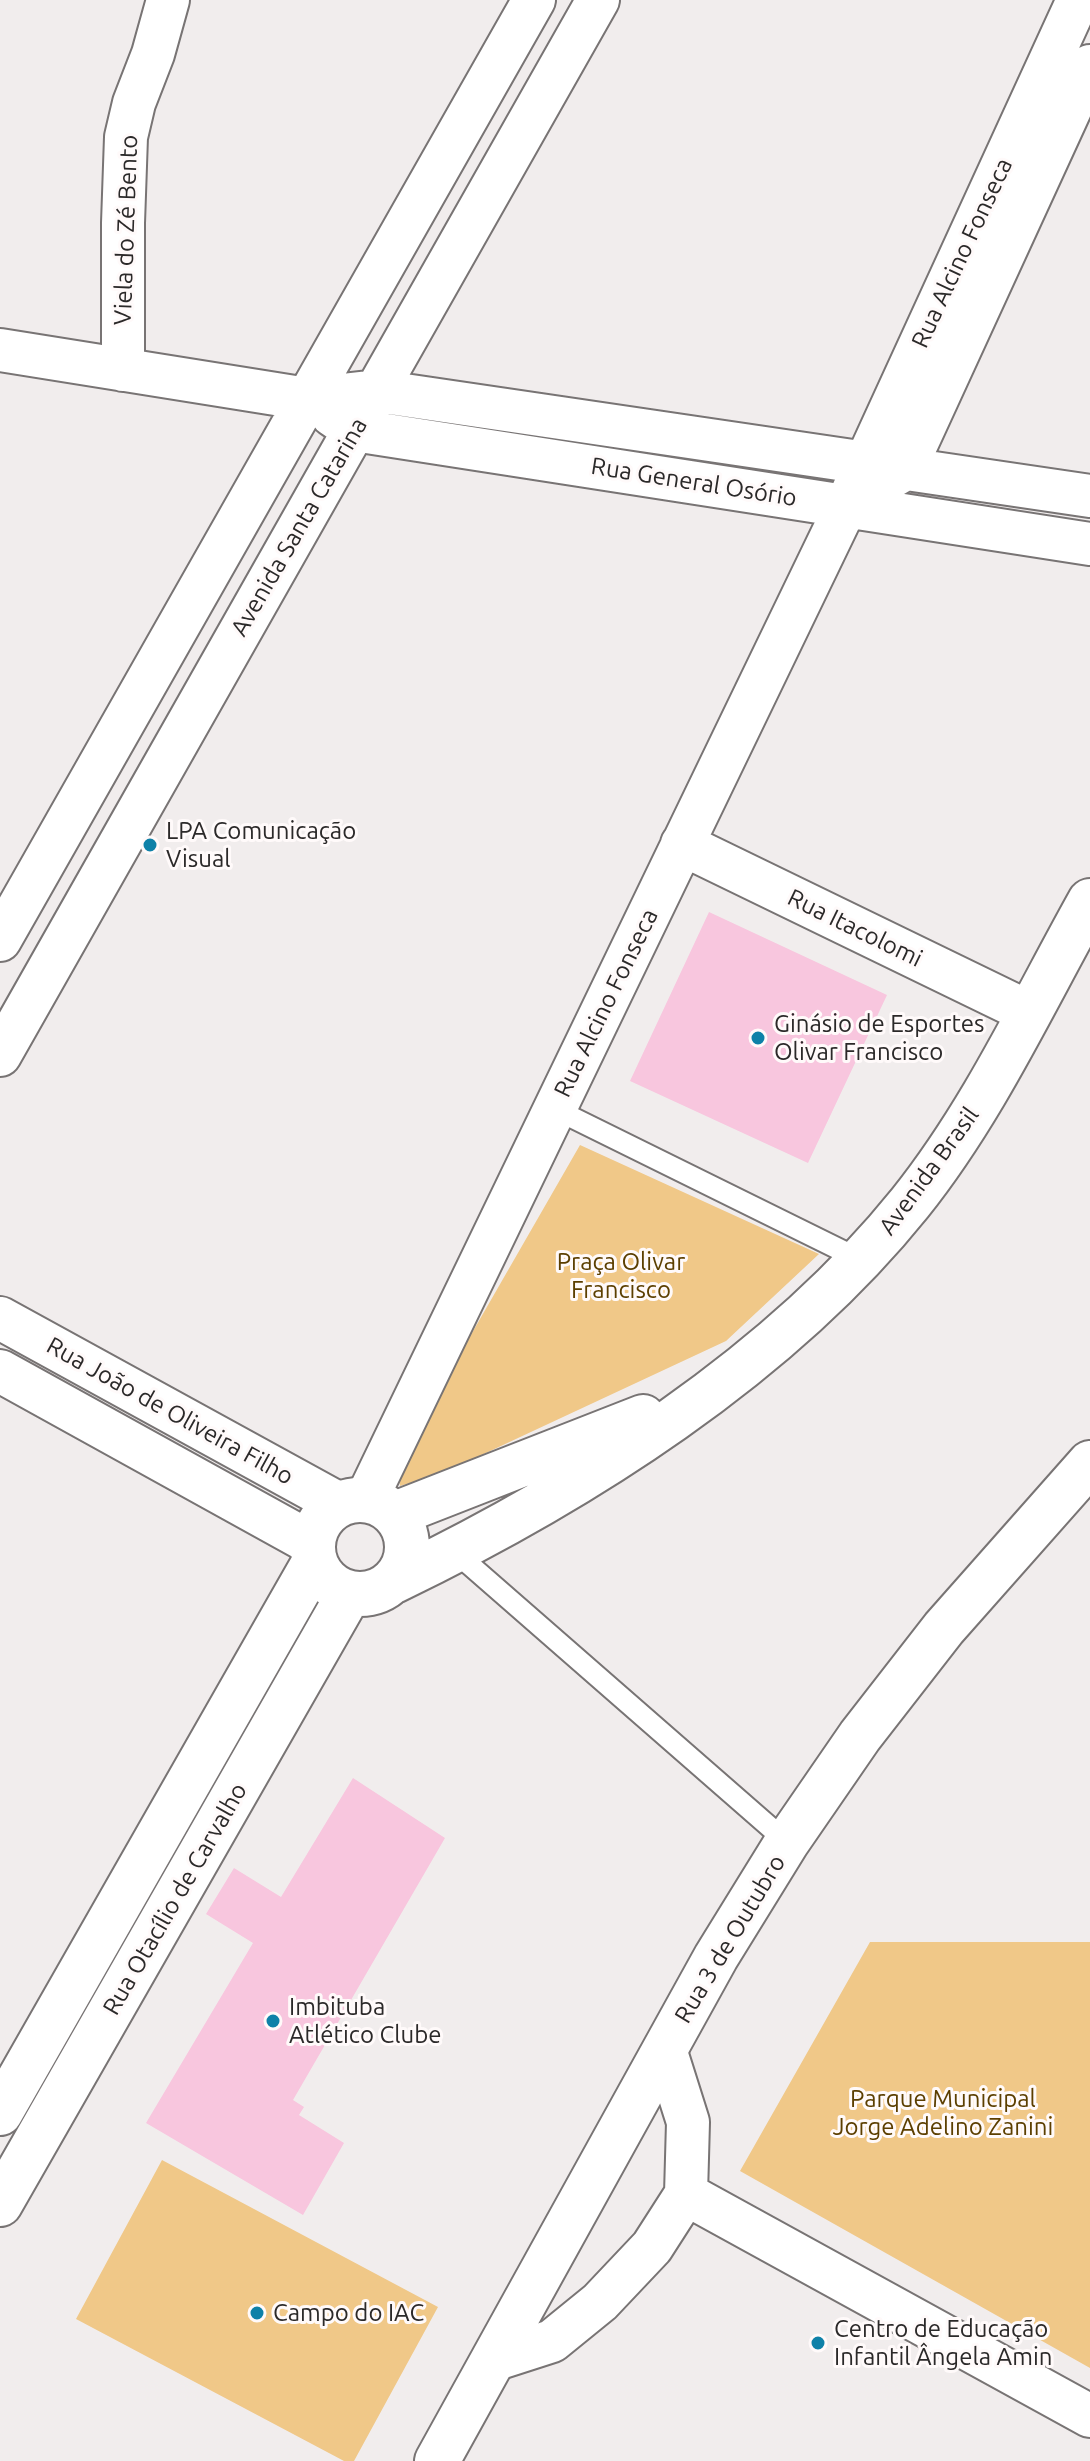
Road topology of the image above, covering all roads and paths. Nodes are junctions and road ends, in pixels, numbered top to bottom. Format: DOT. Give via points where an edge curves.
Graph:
graph roads {
  1 [pos="168,0"];
  2 [pos="534,0"];
  3 [pos="598,0"];
  4 [pos="1078,24"];
  5 [pos="502,56"];
  6 [pos="1090,66"];
  7 [pos="550,85"];
  8 [pos="987,244"];
  9 [pos="0,350"];
  10 [pos="123,370"];
  11 [pos="377,391"];
  12 [pos="307,399"];
  13 [pos="636,428"];
  14 [pos="354,430"];
  15 [pos="885,465"];
  16 [pos="629,472"];
  17 [pos="1088,496"];
  18 [pos="846,506"];
  19 [pos="1083,543"];
  20 [pos="173,635"];
  21 [pos="221,664"];
  22 [pos="682,844"];
  23 [pos="24,897"];
  24 [pos="1090,901"];
  25 [pos="75,921"];
  26 [pos="0,940"];
  27 [pos="1028,1012"];
  28 [pos="0,1055"];
  29 [pos="555,1109"];
  30 [pos="861,1260"];
  31 [pos="0,1318"];
  32 [pos="0,1371"];
  33 [pos="709,1392"];
  34 [pos="143,1396"];
  35 [pos="121,1438"];
  36 [pos="1090,1463"];
  37 [pos="367,1506"];
  38 [pos="455,1552"];
  39 [pos="314,1553"];
  40 [pos="394,1581"];
  41 [pos="349,1594"];
  42 [pos="186,1787"];
  43 [pos="225,1811"];
  44 [pos="787,1842"];
  45 [pos="77,1978"];
  46 [pos="116,2001"];
  47 [pos="665,2049"];
  48 [pos="0,2113"];
  49 [pos="686,2194"];
  50 [pos="0,2204"];
  51 [pos="493,2360"];
  52 [pos="1090,2416"];
  53 [pos="437,2461"];
  1 -- 10 [label="street, Viela do Zé Bento" via="126,137"];
  2 -- 5 [label="street"];
  3 -- 7 [label="street, Avenida Santa Catarina"];
  4 -- 8 [label="street, Rua Alcino Fonseca"];
  5 -- 7 [label="street"];
  5 -- 12 [label="street"];
  6 -- 8 [label="street, Rua Alcino Fonseca"];
  7 -- 11 [label="street, Avenida Santa Catarina"];
  8 -- 15 [label="street, Rua Alcino Fonseca"];
  9 -- 10 [label="street, Rua General Osório"];
  10 -- 12 [label="street, Rua General Osório"];
  11 -- 12 [label="street, Rua General Osório"];
  11 -- 13 [label="street, Rua General Osório"];
  11 -- 14 [label="street, Avenida Santa Catarina"];
  12 -- 14 [label="street, Rua General Osório"];
  12 -- 20 [label="street"];
  13 -- 15 [label="street, Rua General Osório"];
  13 -- 16 [label="street"];
  14 -- 16 [label="street, Rua General Osório"];
  14 -- 21 [label="street, Avenida Santa Catarina"];
  15 -- 17 [label="street, Rua General Osório"];
  15 -- 18 [label="street"];
  16 -- 18 [label="street, Rua General Osório"];
  17 -- 19 [label="street"];
  18 -- 19 [label="street, Rua General Osório"];
  18 -- 22 [label="street, Rua Alcino Fonseca"];
  20 -- 21 [label="street"];
  20 -- 23 [label="street"];
  21 -- 25 [label="street, Avenida Santa Catarina"];
  22 -- 27 [label="street, Rua Itacolomi"];
  22 -- 29 [label="street, Rua Alcino Fonseca"];
  23 -- 25 [label="street"];
  23 -- 26 [label="street"];
  24 -- 27 [label="street, Avenida Brasil"];
  25 -- 28 [label="street, Avenida Santa Catarina"];
  27 -- 30 [label="street, Avenida Brasil" via="981,1101 946,1153"];
  29 -- 30 [label="lane"];
  29 -- 37 [label="street, Rua Alcino Fonseca"];
  30 -- 33 [label="street, Avenida Brasil" via="796,1322"];
  31 -- 34 [label="street, Rua João de Oliveira Filho"];
  32 -- 35 [label="street, Rua João de Oliveira Filho"];
  33 -- 37 [label="street, Avenida Brasil"];
  33 -- 38 [label="street, Avenida Brasil" via="591,1474"];
  34 -- 35 [label="street"];
  34 -- 37 [label="street, Rua João de Oliveira Filho"];
  35 -- 39 [label="street, Rua João de Oliveira Filho"];
  36 -- 44 [label="street, Rua 3 de Outubro" via="944,1628"];
  37 -- 39 [label="street" via="321,1521"];
  37 -- 40 [label="street" via="405,1529 409,1547"];
  38 -- 40 [label="street, Avenida Brasil"];
  38 -- 44 [label="lane"];
  39 -- 41 [label="street" via="323,1576"];
  39 -- 42 [label="street, Rua Otacílio de Carvalho"];
  40 -- 41 [label="street" via="366,1595"];
  41 -- 43 [label="street, Rua Otacílio de Carvalho"];
  42 -- 43 [label="street"];
  42 -- 45 [label="street, Rua Otacílio de Carvalho"];
  43 -- 46 [label="street, Rua Otacílio de Carvalho"];
  44 -- 47 [label="street, Rua 3 de Outubro"];
  45 -- 46 [label="street"];
  45 -- 48 [label="street, Rua Otacílio de Carvalho"];
  46 -- 50 [label="street, Rua Otacílio de Carvalho"];
  47 -- 49 [label="street" via="688,2122"];
  47 -- 51 [label="street, Rua 3 de Outubro"];
  49 -- 51 [label="street" via="652,2247 600,2302 552,2341"];
  49 -- 52 [label="street"];
  51 -- 53 [label="street, Rua 3 de Outubro"];
}
